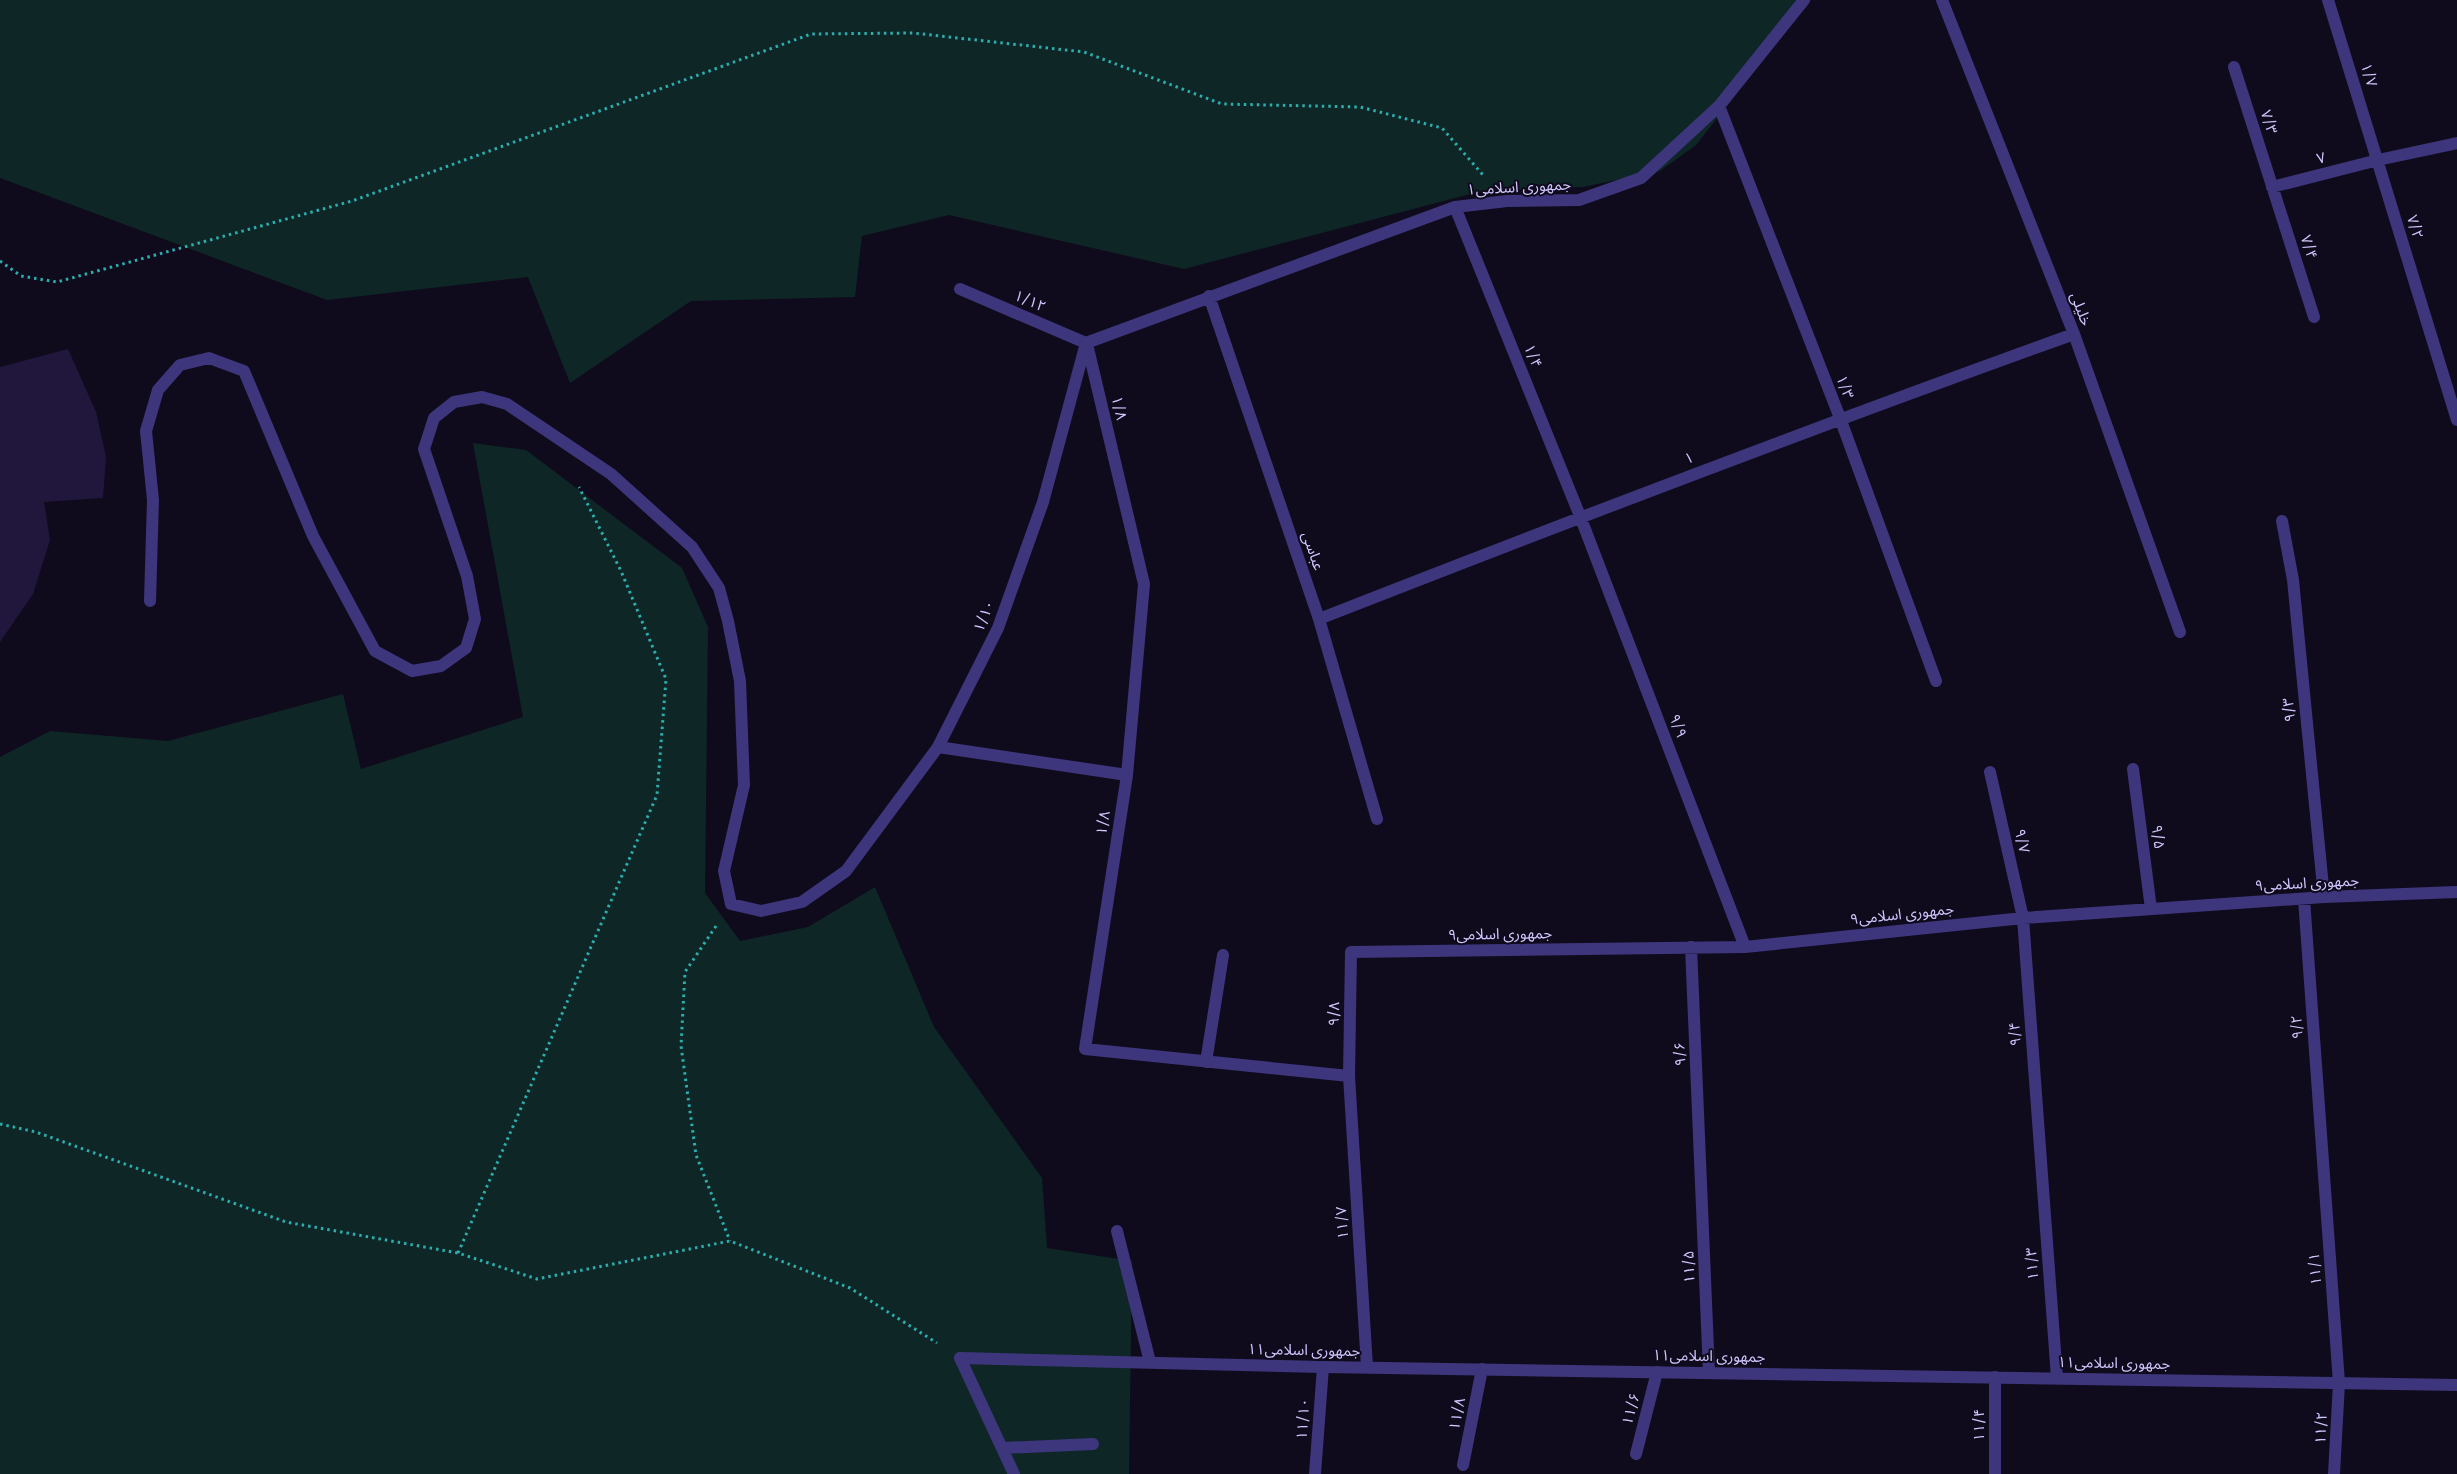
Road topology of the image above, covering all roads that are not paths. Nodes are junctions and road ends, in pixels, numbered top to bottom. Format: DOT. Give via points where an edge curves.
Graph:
graph roads {
  1 [pos="1804,0"];
  2 [pos="1942,0"];
  3 [pos="2328,0"];
  4 [pos="2234,68"];
  5 [pos="1719,106"];
  6 [pos="2457,143"];
  7 [pos="2378,160"];
  8 [pos="2272,187"];
  9 [pos="1455,207"];
  10 [pos="960,289"];
  11 [pos="1210,296"];
  12 [pos="2314,317"];
  13 [pos="2074,334"];
  14 [pos="1086,342"];
  15 [pos="1840,418"];
  16 [pos="2457,420"];
  17 [pos="1580,516"];
  18 [pos="2282,521"];
  19 [pos="150,602"];
  20 [pos="1319,619"];
  21 [pos="2180,632"];
  22 [pos="1936,681"];
  23 [pos="938,747"];
  24 [pos="2134,769"];
  25 [pos="1990,772"];
  26 [pos="1127,775"];
  27 [pos="1377,819"];
  28 [pos="2457,892"];
  29 [pos="2324,897"];
  30 [pos="2304,899"];
  31 [pos="2151,909"];
  32 [pos="2023,918"];
  33 [pos="1692,947"];
  34 [pos="1745,947"];
  35 [pos="1351,952"];
  36 [pos="1223,954"];
  37 [pos="1206,1062"];
  38 [pos="1349,1076"];
  39 [pos="2039,1148"];
  40 [pos="2322,1153"];
  41 [pos="1700,1160"];
  42 [pos="1117,1231"];
  43 [pos="1150,1362"];
  44 [pos="1323,1366"];
  45 [pos="1367,1367"];
  46 [pos="1482,1369"];
  47 [pos="1657,1372"];
  48 [pos="1710,1372"];
  49 [pos="1996,1377"];
  50 [pos="2057,1378"];
  51 [pos="2339,1383"];
  52 [pos="2457,1385"];
  53 [pos="1093,1444"];
  54 [pos="1002,1448"];
  55 [pos="1636,1454"];
  56 [pos="1463,1465"];
  57 [pos="1014,1474"];
  58 [pos="1315,1474"];
  59 [pos="1995,1474"];
  60 [pos="2334,1474"];
  1 -- 5 [label="street, جمهوری اسلامی۱"];
  2 -- 13 [label="street, خلیلی"];
  3 -- 7 [label="street, ۱/۷"];
  4 -- 8 [label="street, ۷/۳"];
  5 -- 9 [label="street, جمهوری اسلامی۱" via="1641,178 1579,200 1507,201"];
  5 -- 15 [label="street, ۱/۳"];
  6 -- 7 [label="street, ۷"];
  7 -- 8 [label="street, ۷"];
  7 -- 16 [label="street, ۷/۲"];
  8 -- 12 [label="street, ۷/۴"];
  9 -- 11 [label="street, جمهوری اسلامی۱"];
  9 -- 17 [label="street, ۱/۴"];
  10 -- 14 [label="street, ۱/۱۲"];
  11 -- 14 [label="street, جمهوری اسلامی۱"];
  11 -- 20 [label="street, عباسی"];
  13 -- 15 [label="street, ۱"];
  13 -- 21 [label="street, خلیلی"];
  14 -- 23 [label="street, ۱/۱۰" via="1043,502 998,628"];
  14 -- 26 [label="street, ۱/۸" via="1144,584"];
  15 -- 17 [label="street, ۱"];
  15 -- 22 [label="street, ۱/۳"];
  17 -- 20 [label="street, ۱"];
  17 -- 34 [label="street, ۹/۹"];
  18 -- 29 [label="street, ۹/۳" via="2293,580"];
  19 -- 23 [label="street, ۱/۱۰" via="153,500 146,431 158,390 180,365 209,358 244,372 313,536 375,651 412,671 441,666 466,648 475,619 466,576 424,449 434,418 454,402 482,396 507,404 611,474 692,547 719,588 740,681 744,785 724,871 731,904 761,911 802,902 846,871"];
  20 -- 27 [label="street, عباسی"];
  23 -- 26 [label="street"];
  24 -- 31 [label="street, ۹/۵"];
  25 -- 32 [label="street, ۹/۷"];
  26 -- 37 [label="street, ۱/۸" via="1085,1048"];
  28 -- 29 [label="street, جمهوری اسلامی۹"];
  29 -- 30 [label="street, جمهوری اسلامی۹"];
  30 -- 31 [label="street, جمهوری اسلامی۹"];
  30 -- 40 [label="street, ۹/۲"];
  31 -- 32 [label="street, جمهوری اسلامی۹"];
  32 -- 34 [label="street, جمهوری اسلامی۹"];
  32 -- 39 [label="street, ۹/۴"];
  33 -- 34 [label="street, جمهوری اسلامی۹"];
  33 -- 35 [label="street, جمهوری اسلامی۹"];
  33 -- 41 [label="street, ۹/۶"];
  35 -- 38 [label="street, ۹/۸"];
  36 -- 37 [label="street"];
  37 -- 38 [label="street, ۱/۸"];
  38 -- 45 [label="street, ۱۱/۷"];
  39 -- 50 [label="street, ۱۱/۳"];
  40 -- 51 [label="street, ۱۱/۱"];
  41 -- 48 [label="street, ۱۱/۵"];
  42 -- 43 [label="street"];
  43 -- 44 [label="street, جمهوری اسلامی۱۱"];
  43 -- 54 [label="street, جمهوری اسلامی۱۱" via="960,1358"];
  44 -- 45 [label="street, جمهوری اسلامی۱۱"];
  44 -- 58 [label="street, ۱۱/۱۰"];
  45 -- 46 [label="street, جمهوری اسلامی۱۱"];
  46 -- 47 [label="street, جمهوری اسلامی۱۱"];
  46 -- 56 [label="street, ۱۱/۸"];
  47 -- 48 [label="street, جمهوری اسلامی۱۱"];
  47 -- 55 [label="street, ۱۱/۶"];
  48 -- 49 [label="street, جمهوری اسلامی۱۱"];
  49 -- 50 [label="street, جمهوری اسلامی۱۱"];
  49 -- 59 [label="street, ۱۱/۴"];
  50 -- 51 [label="street, جمهوری اسلامی۱۱"];
  51 -- 52 [label="street, جمهوری اسلامی۱۱"];
  51 -- 60 [label="street, ۱۱/۲"];
  53 -- 54 [label="street"];
  54 -- 57 [label="street"];
}
